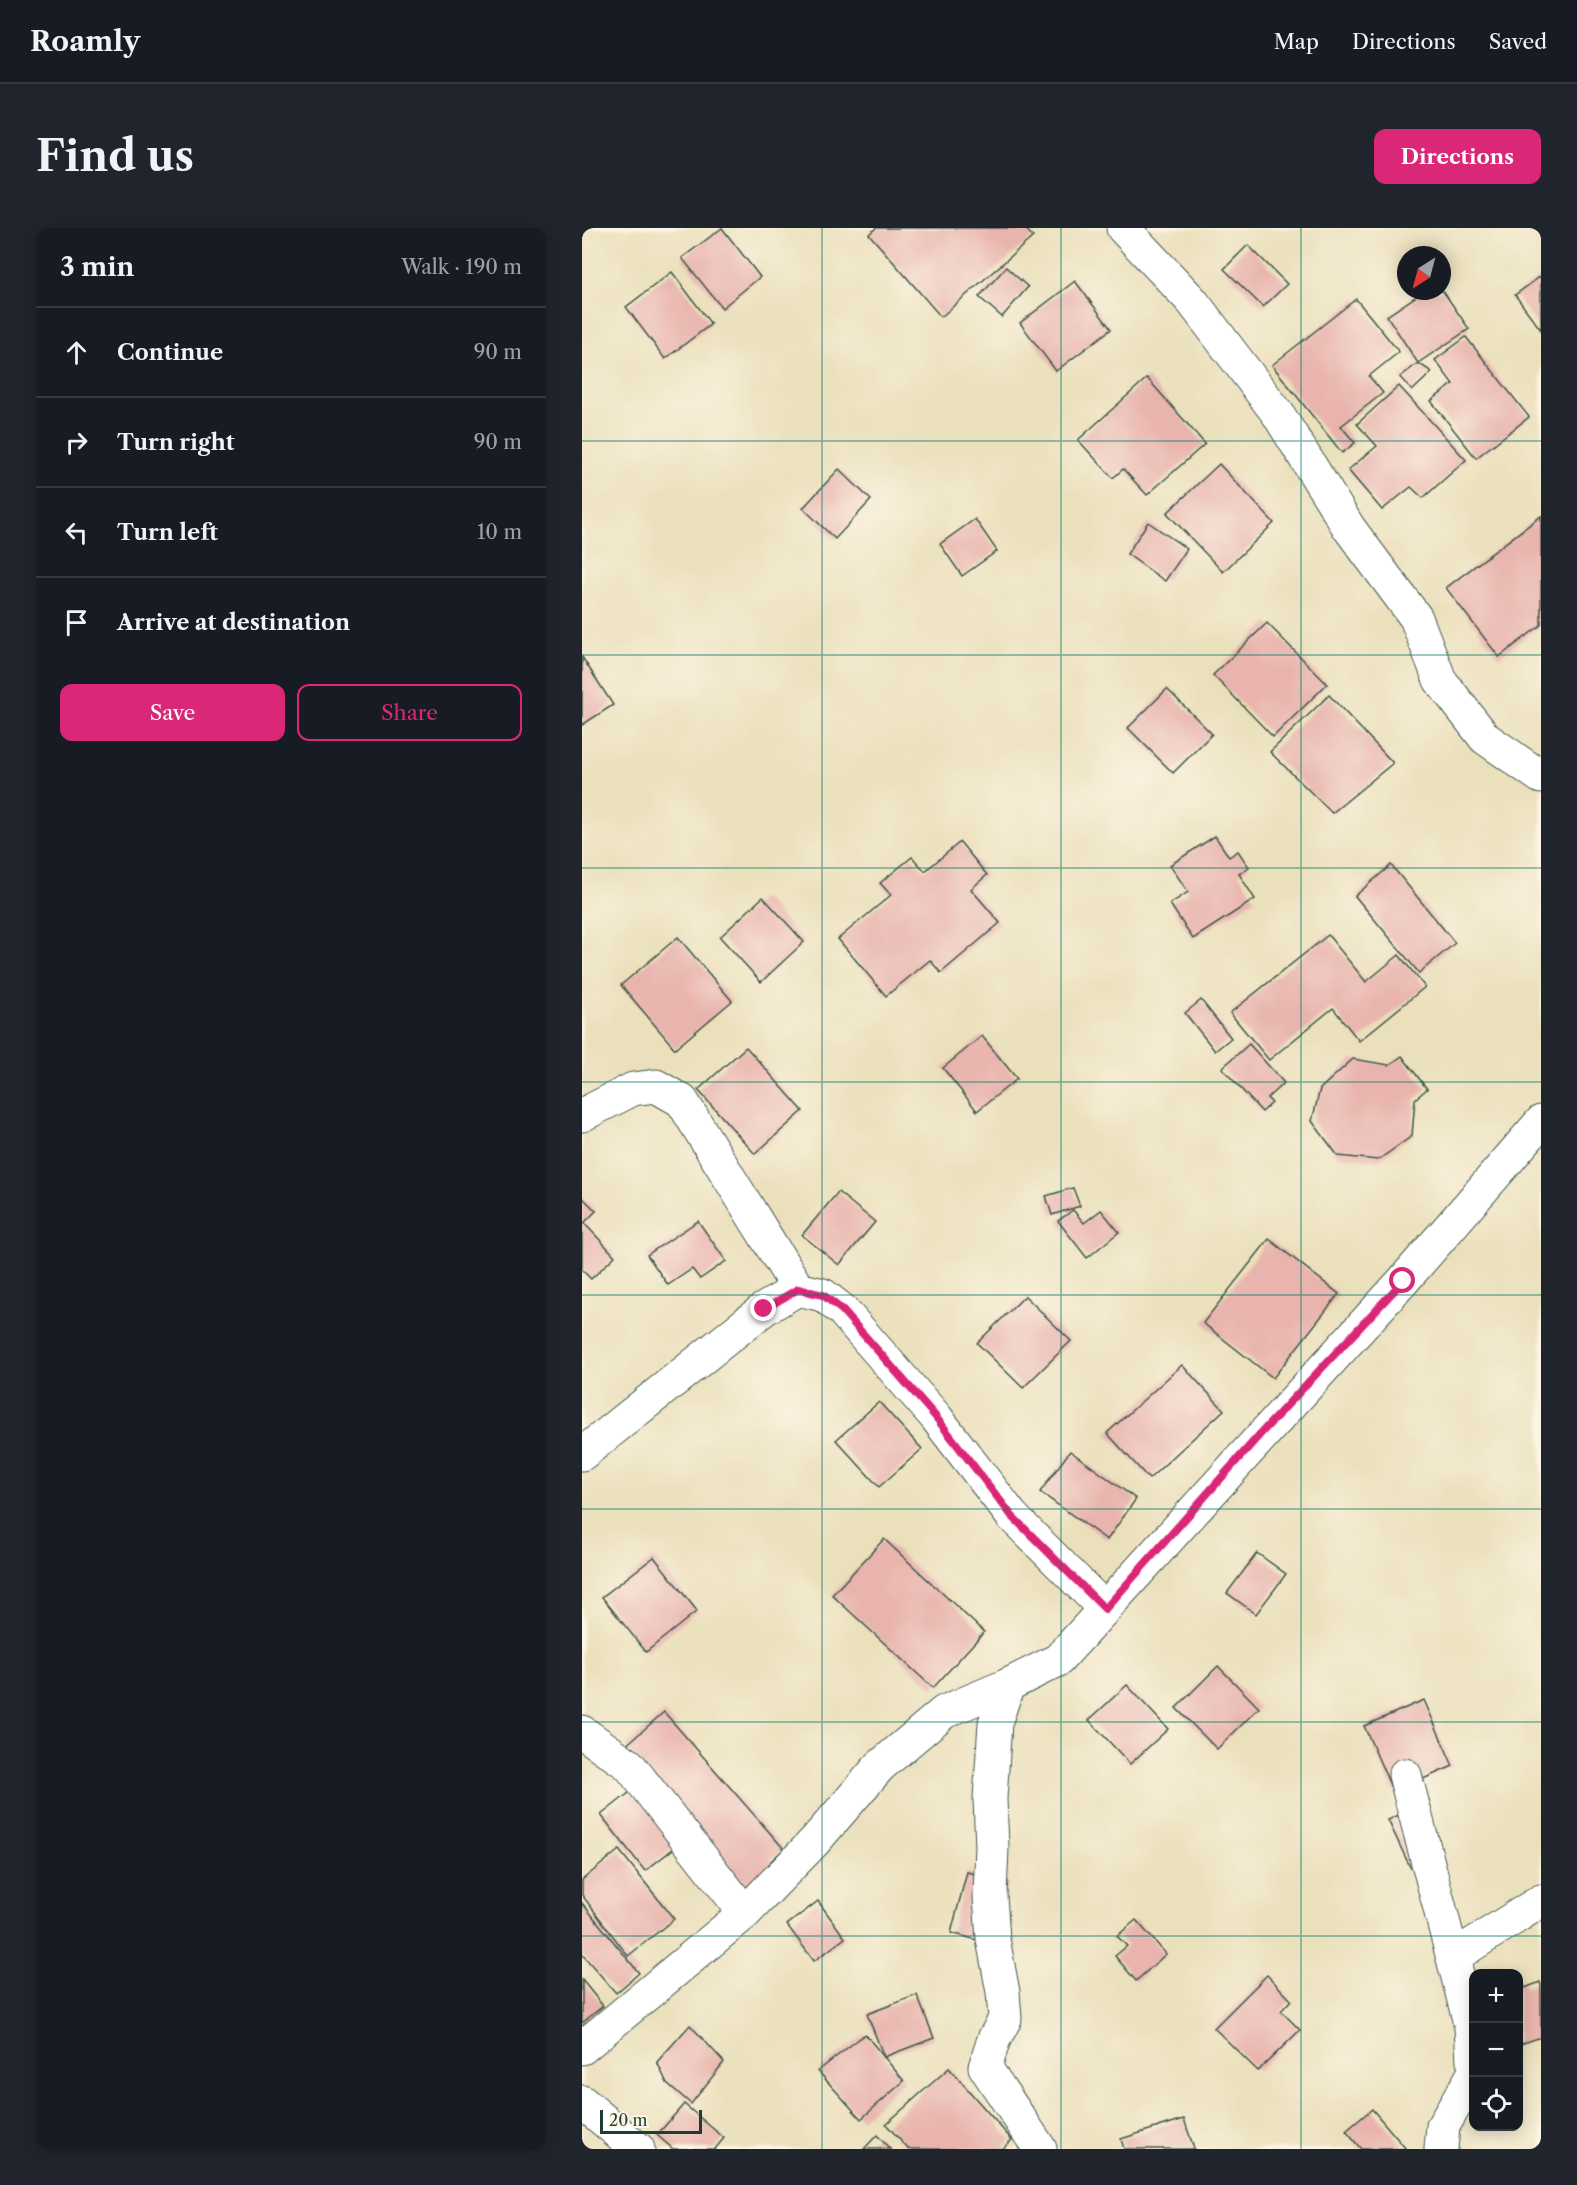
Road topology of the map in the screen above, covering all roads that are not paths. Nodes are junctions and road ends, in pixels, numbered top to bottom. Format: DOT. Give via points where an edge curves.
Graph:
graph roads {
  1 [pos="1123,228"];
  2 [pos="1541,777"];
  3 [pos="582,1115"];
  4 [pos="1541,1122"];
  5 [pos="798,1289"];
  6 [pos="582,1454"];
  7 [pos="1105,1609"];
  8 [pos="1008,1685"];
  9 [pos="582,1732"];
  10 [pos="1404,1775"];
  11 [pos="1541,1901"];
  12 [pos="746,1912"];
  13 [pos="1453,1957"];
  14 [pos="1470,2023"];
  15 [pos="582,2048"];
  16 [pos="1472,2077"];
  17 [pos="582,2102"];
  18 [pos="638,2149"];
  19 [pos="1040,2149"];
  20 [pos="1441,2149"];
  1 -- 2 [label="street" via="1192,302 1278,414 1349,528 1416,618 1440,680 1485,738"];
  3 -- 5 [label="street" via="644,1087 656,1086 682,1101"];
  4 -- 7 [label="street" via="1403,1281"];
  5 -- 6 [label="street" via="764,1309"];
  5 -- 7 [label="street" via="823,1295 842,1310 935,1416 1012,1516"];
  7 -- 8 [label="street" via="1058,1660"];
  8 -- 12 [label="street" via="944,1712 879,1767"];
  8 -- 19 [label="street" via="994,1723 990,1799 990,1896 1005,2019 986,2067"];
  9 -- 12 [label="street" via="628,1765"];
  10 -- 13 [label="street"];
  11 -- 13 [label="street"];
  12 -- 15 [label="street"];
  13 -- 14 [label="street"];
  16 -- 20 [label="street" via="1443,2126"];
  17 -- 18 [label="street"];
}
